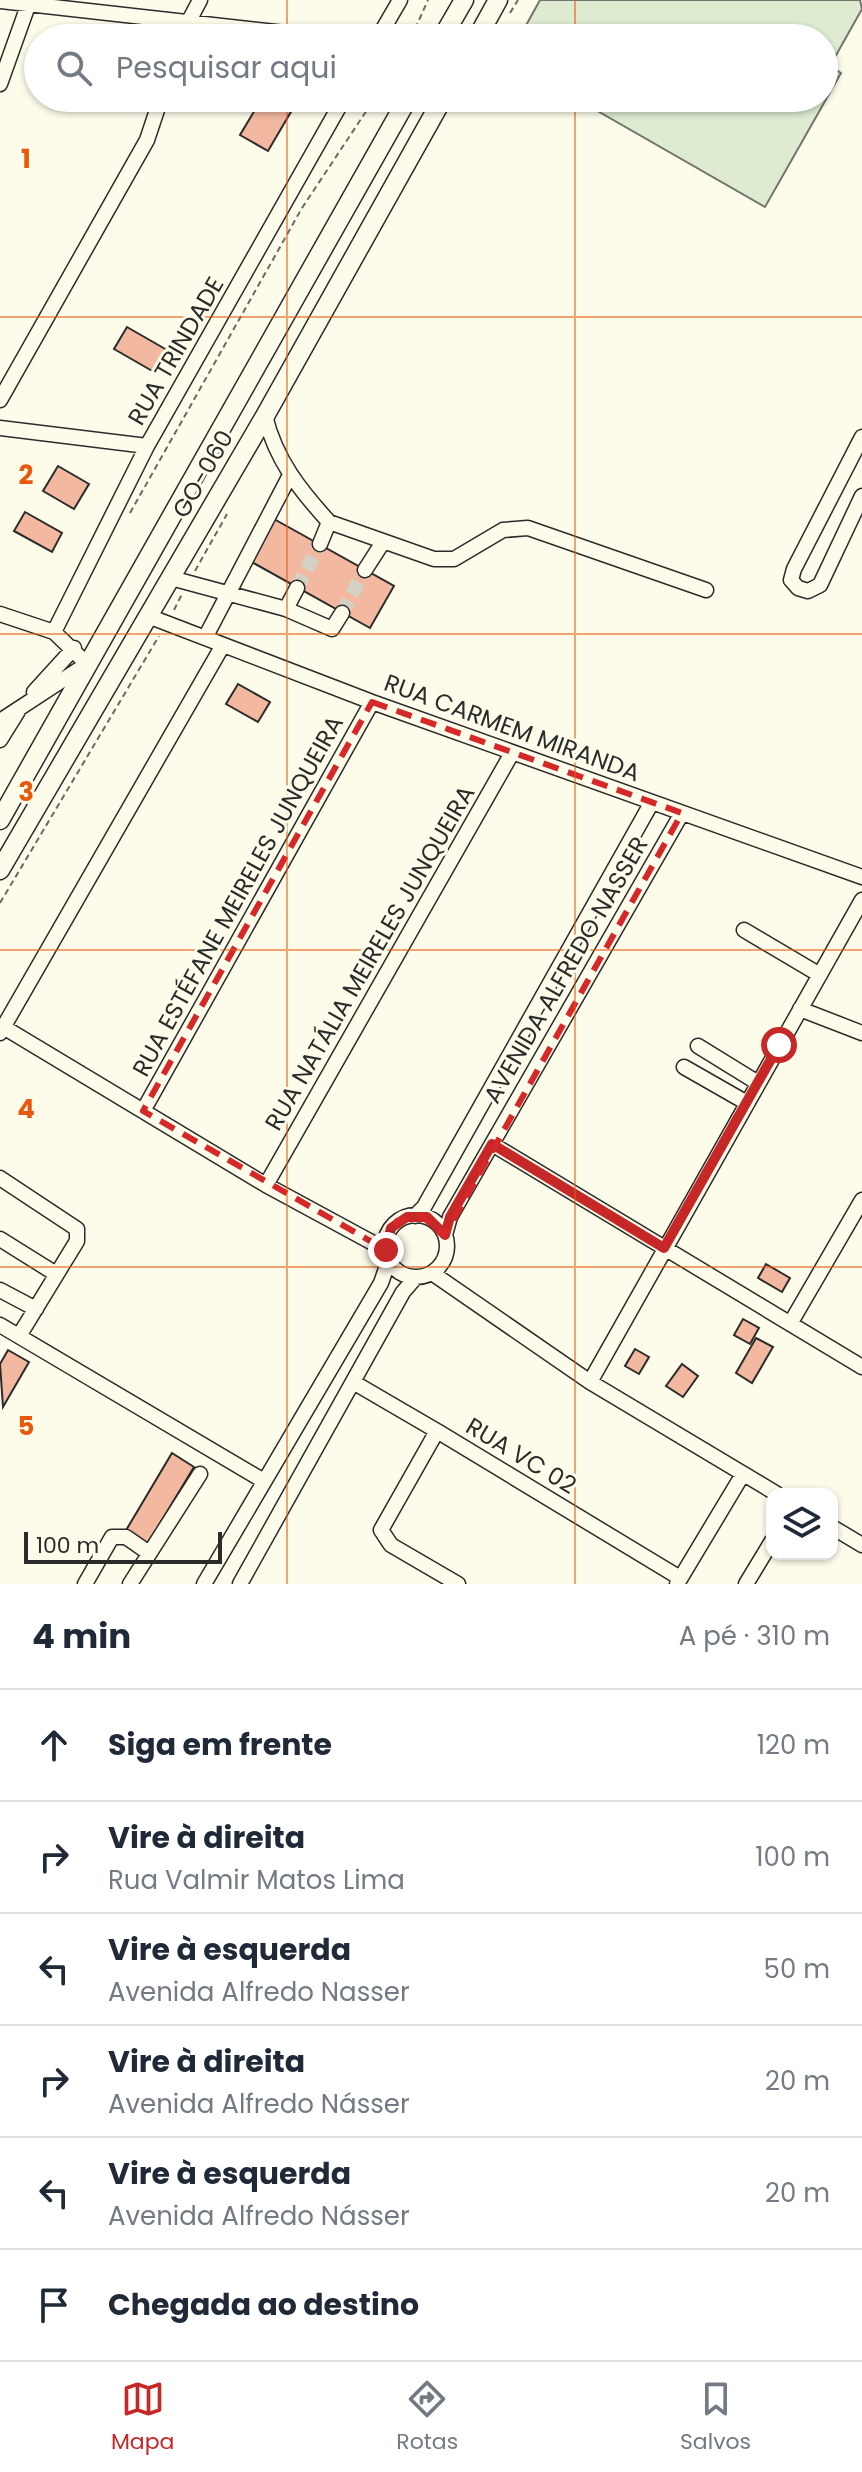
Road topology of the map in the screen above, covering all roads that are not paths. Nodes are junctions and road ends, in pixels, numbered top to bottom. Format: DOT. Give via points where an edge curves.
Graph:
graph roads {
  1 [pos="200,0"];
  2 [pos="400,0"];
  3 [pos="464,0"];
  4 [pos="498,0"];
  5 [pos="0,1"];
  6 [pos="29,2"];
  7 [pos="186,22"];
  8 [pos="204,24"];
  9 [pos="386,24"];
  10 [pos="450,24"];
  11 [pos="485,24"];
  12 [pos="0,84"];
  13 [pos="156,112"];
  14 [pos="336,112"];
  15 [pos="400,112"];
  16 [pos="435,112"];
  17 [pos="0,400"];
  18 [pos="265,416"];
  19 [pos="0,428"];
  20 [pos="862,437"];
  21 [pos="147,446"];
  22 [pos="289,477"];
  23 [pos="862,496"];
  24 [pos="329,522"];
  25 [pos="383,542"];
  26 [pos="320,544"];
  27 [pos="365,570"];
  28 [pos="171,578"];
  29 [pos="297,588"];
  30 [pos="706,590"];
  31 [pos="229,596"];
  32 [pos="286,609"];
  33 [pos="342,613"];
  34 [pos="0,614"];
  35 [pos="148,616"];
  36 [pos="54,632"];
  37 [pos="205,638"];
  38 [pos="223,645"];
  39 [pos="74,648"];
  40 [pos="87,664"];
  41 [pos="372,702"];
  42 [pos="20,708"];
  43 [pos="0,721"];
  44 [pos="0,740"];
  45 [pos="512,753"];
  46 [pos="652,802"];
  47 [pos="682,813"];
  48 [pos="0,820"];
  49 [pos="0,870"];
  50 [pos="862,877"];
  51 [pos="862,900"];
  52 [pos="744,930"];
  53 [pos="820,975"];
  54 [pos="800,1009"];
  55 [pos="2,1030"];
  56 [pos="862,1033"];
  57 [pos="698,1046"];
  58 [pos="684,1067"];
  59 [pos="758,1083"];
  60 [pos="747,1103"];
  61 [pos="143,1111"];
  62 [pos="492,1144"];
  63 [pos="0,1178"];
  64 [pos="266,1185"];
  65 [pos="862,1200"];
  66 [pos="415,1216"];
  67 [pos="445,1235"];
  68 [pos="0,1239"];
  69 [pos="664,1248"];
  70 [pos="387,1255"];
  71 [pos="432,1273"];
  72 [pos="56,1274"];
  73 [pos="416,1277"];
  74 [pos="0,1290"];
  75 [pos="36,1309"];
  76 [pos="790,1324"];
  77 [pos="0,1325"];
  78 [pos="19,1336"];
  79 [pos="345,1344"];
  80 [pos="367,1358"];
  81 [pos="862,1367"];
  82 [pos="353,1382"];
  83 [pos="590,1382"];
  84 [pos="437,1431"];
  85 [pos="200,1474"];
  86 [pos="743,1474"];
  87 [pos="264,1481"];
  88 [pos="767,1488"];
  89 [pos="838,1531"];
  90 [pos="862,1545"];
  91 [pos="766,1551"];
  92 [pos="149,1553"];
  93 [pos="678,1581"];
  94 [pos="85,1584"];
  95 [pos="130,1584"];
  96 [pos="204,1584"];
  97 [pos="240,1584"];
  98 [pos="458,1584"];
  99 [pos="746,1584"];
  1 -- 7 [label="street"];
  2 -- 9 [label="street"];
  3 -- 10 [label="main road"];
  4 -- 11 [label="main road"];
  5 -- 6 [label="street"];
  6 -- 7 [label="street"];
  6 -- 12 [label="street"];
  7 -- 8 [label="street"];
  13 -- 17 [label="street" via="147,140"];
  14 -- 21 [label="street, RUA TRINDADE"];
  15 -- 40 [label="main road, GO-060 / GO-060"];
  16 -- 18 [label="main road, GO-060 / GO-060"];
  18 -- 22 [label="street"];
  18 -- 28 [label="main road, GO-060 / GO-060"];
  19 -- 21 [label="street"];
  20 -- 23 [label="street" via="794,569 791,580 798,588 808,591 820,585"];
  21 -- 36 [label="street, RUA TRINDADE"];
  22 -- 24 [label="street"];
  22 -- 31 [label="street"];
  24 -- 25 [label="street"];
  24 -- 26 [label="street"];
  25 -- 27 [label="street"];
  25 -- 30 [label="street" via="434,559 454,559 503,530 528,528"];
  28 -- 31 [label="street"];
  28 -- 35 [label="main road, GO-060 / GO-060"];
  29 -- 32 [label="street"];
  31 -- 32 [label="street"];
  31 -- 37 [label="street"];
  32 -- 33 [label="street" via="332,629"];
  34 -- 36 [label="street"];
  35 -- 37 [label="street, RUA CARMEM MIRANDA"];
  35 -- 49 [label="main road, GO-060 / GO-060"];
  36 -- 39 [label="street"];
  37 -- 38 [label="street, RUA CARMEM MIRANDA"];
  38 -- 41 [label="street, RUA CARMEM MIRANDA"];
  38 -- 55 [label="street"];
  39 -- 40 [label="street"];
  39 -- 42 [label="street"];
  40 -- 42 [label="street"];
  40 -- 48 [label="main road, GO-060 / GO-060"];
  41 -- 45 [label="street, RUA CARMEM MIRANDA"];
  41 -- 61 [label="street, RUA ESTÉFANE MEIRELES JUNQUEIRA"];
  42 -- 43 [label="street"];
  42 -- 44 [label="street"];
  45 -- 46 [label="street, RUA CARMEM MIRANDA"];
  45 -- 64 [label="street, RUA NATÁLIA MEIRELES JUNQUEIRA"];
  46 -- 47 [label="street, RUA CARMEM MIRANDA"];
  46 -- 66 [label="street, AVENIDA ALFREDO NASSER"];
  47 -- 50 [label="street, RUA CARMEM MIRANDA"];
  47 -- 62 [label="street, AVENIDA ALFREDO NASSER"];
  51 -- 53 [label="street"];
  52 -- 53 [label="street"];
  53 -- 54 [label="street"];
  54 -- 56 [label="street"];
  54 -- 59 [label="street"];
  55 -- 61 [label="street"];
  57 -- 59 [label="street"];
  58 -- 60 [label="street"];
  59 -- 60 [label="street"];
  60 -- 69 [label="street"];
  61 -- 64 [label="street"];
  62 -- 67 [label="street, AVENIDA ALFREDO NASSER"];
  62 -- 69 [label="street"];
  63 -- 72 [label="street" via="77,1229 77,1241"];
  64 -- 70 [label="street"];
  65 -- 76 [label="street"];
  66 -- 67 [label="street" via="437,1223"];
  66 -- 70 [label="street" via="391,1228"];
  67 -- 71 [label="street" via="446,1255"];
  68 -- 72 [label="street"];
  69 -- 76 [label="street"];
  69 -- 83 [label="street"];
  70 -- 73 [label="street" via="402,1274"];
  70 -- 79 [label="street" via="381,1283"];
  71 -- 73 [label="street"];
  71 -- 83 [label="street"];
  72 -- 75 [label="street"];
  73 -- 80 [label="street"];
  74 -- 75 [label="street"];
  75 -- 78 [label="street"];
  76 -- 81 [label="street"];
  77 -- 78 [label="street"];
  78 -- 87 [label="street"];
  79 -- 80 [label="street"];
  79 -- 87 [label="street"];
  80 -- 82 [label="street"];
  82 -- 84 [label="street"];
  82 -- 97 [label="street"];
  83 -- 86 [label="street"];
  84 -- 93 [label="street, RUA VC 02"];
  84 -- 98 [label="street, RUA VC 02" via="381,1530 391,1545"];
  85 -- 92 [label="street"];
  86 -- 88 [label="street"];
  86 -- 93 [label="street"];
  87 -- 96 [label="street"];
  89 -- 90 [label="street"];
  91 -- 99 [label="street"];
  92 -- 94 [label="street" via="126,1537 112,1537"];
  92 -- 95 [label="street"];
}
